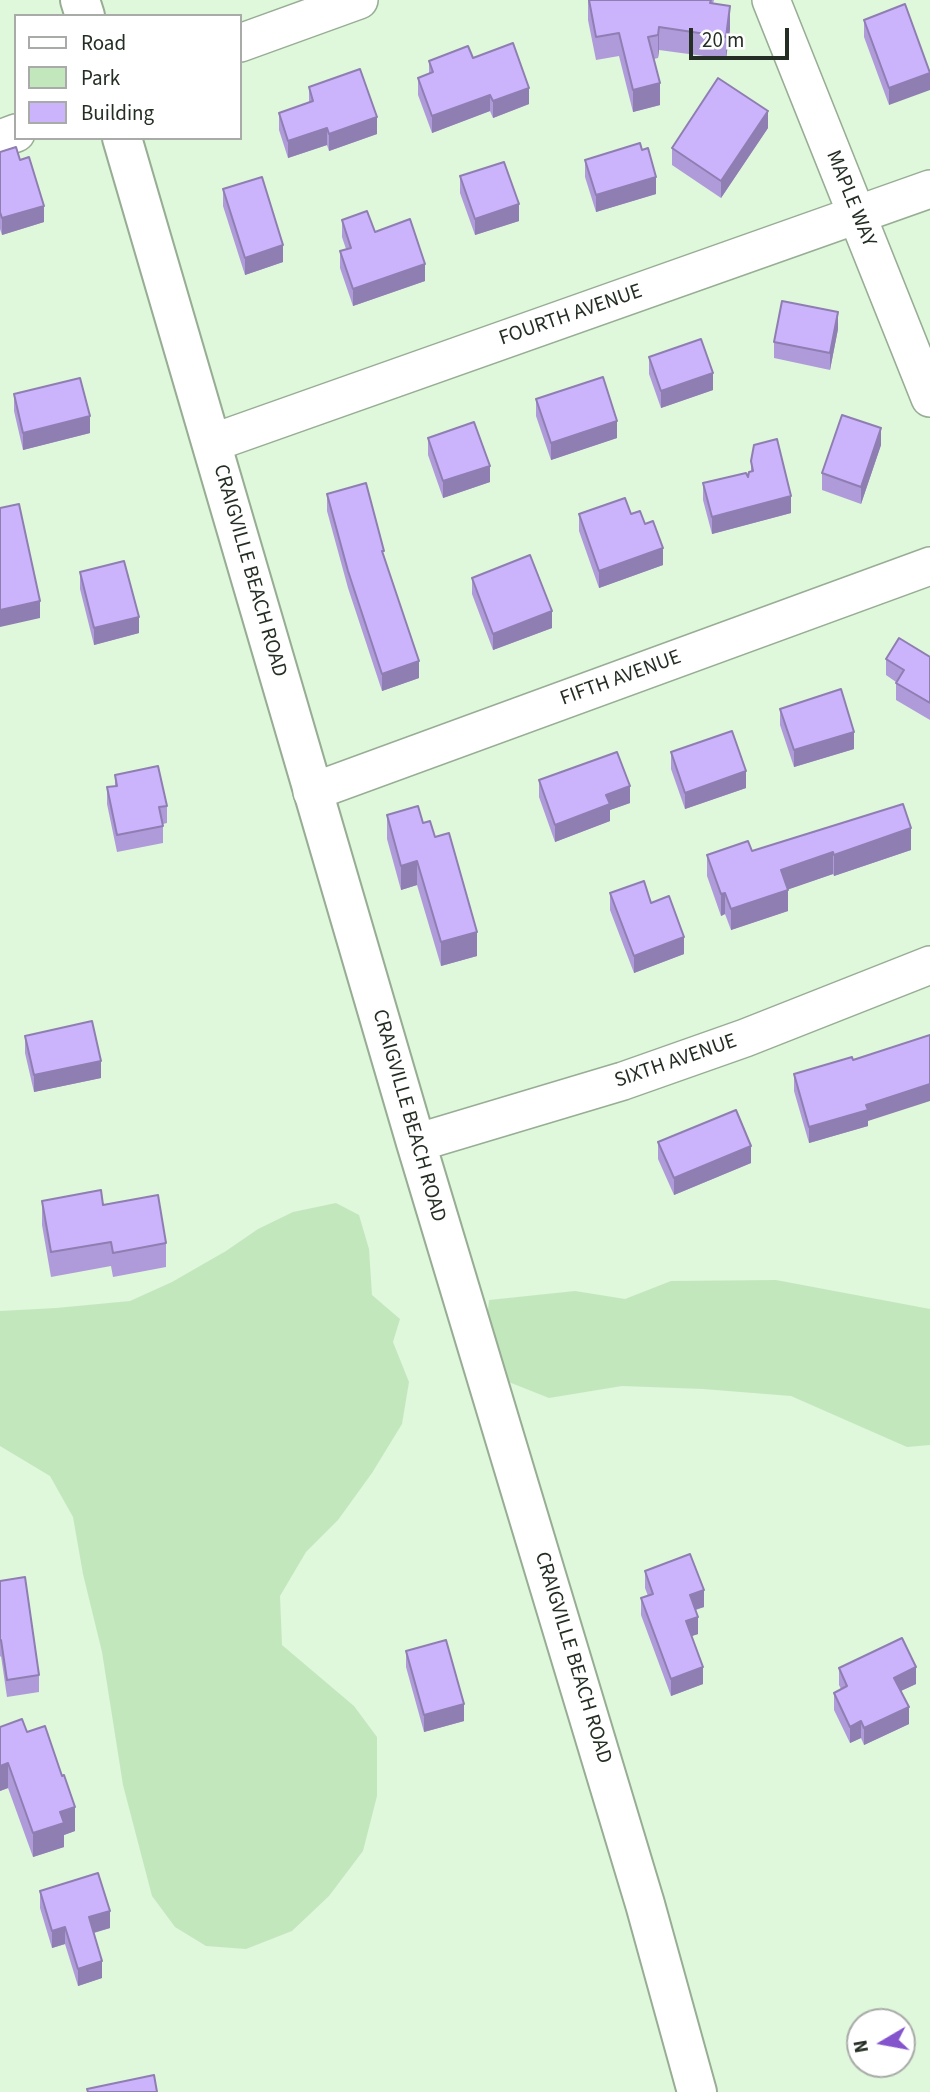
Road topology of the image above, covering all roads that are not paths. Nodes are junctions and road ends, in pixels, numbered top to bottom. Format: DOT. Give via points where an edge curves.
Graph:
graph roads {
  1 [pos="359,0"];
  2 [pos="771,0"];
  3 [pos="242,42"];
  4 [pos="123,140"];
  5 [pos="930,190"];
  6 [pos="857,216"];
  7 [pos="930,398"];
  8 [pos="212,443"];
  9 [pos="930,566"];
  10 [pos="312,792"];
  11 [pos="930,965"];
  12 [pos="416,1143"];
  13 [pos="697,2092"];
  1 -- 3 [label="street"];
  2 -- 6 [label="street, MAPLE WAY"];
  4 -- 8 [label="main road, CRAIGVILLE BEACH ROAD"];
  5 -- 6 [label="street, FOURTH AVENUE"];
  6 -- 7 [label="street, MAPLE WAY"];
  6 -- 8 [label="street, FOURTH AVENUE"];
  8 -- 10 [label="main road, CRAIGVILLE BEACH ROAD"];
  9 -- 10 [label="street, FIFTH AVENUE"];
  10 -- 12 [label="main road, CRAIGVILLE BEACH ROAD"];
  11 -- 12 [label="street, SIXTH AVENUE" via="623,1081"];
  12 -- 13 [label="main road, CRAIGVILLE BEACH ROAD"];
}
